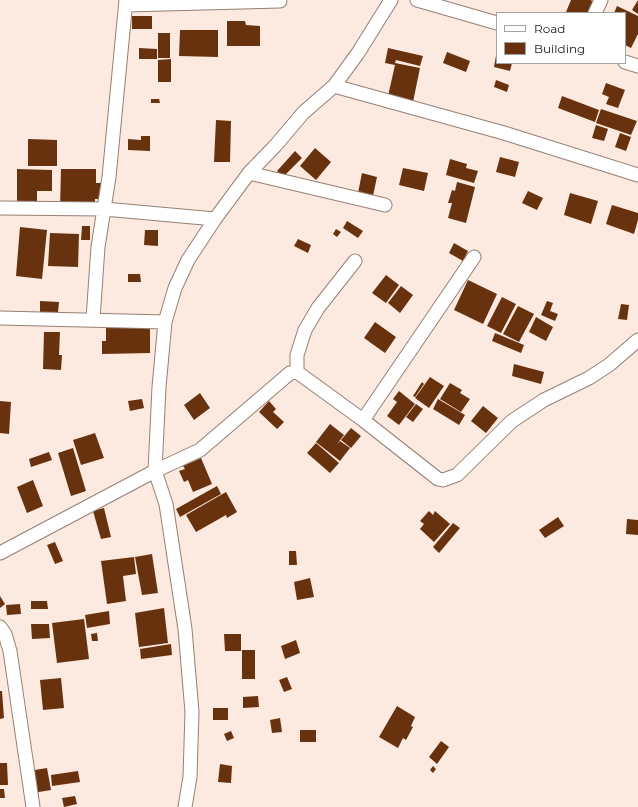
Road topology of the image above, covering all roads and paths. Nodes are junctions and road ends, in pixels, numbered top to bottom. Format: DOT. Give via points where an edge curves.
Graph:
graph roads {
  1 [pos="391,0"];
  2 [pos="417,0"];
  3 [pos="601,0"];
  4 [pos="280,1"];
  5 [pos="126,2"];
  6 [pos="595,12"];
  7 [pos="496,23"];
  8 [pos="626,62"];
  9 [pos="638,66"];
  10 [pos="334,86"];
  11 [pos="249,173"];
  12 [pos="638,175"];
  13 [pos="385,205"];
  14 [pos="0,208"];
  15 [pos="104,210"];
  16 [pos="215,219"];
  17 [pos="474,257"];
  18 [pos="355,261"];
  19 [pos="0,318"];
  20 [pos="93,319"];
  21 [pos="166,322"];
  22 [pos="638,340"];
  23 [pos="297,372"];
  24 [pos="363,420"];
  25 [pos="155,471"];
  26 [pos="0,553"];
  27 [pos="0,627"];
  28 [pos="33,807"];
  29 [pos="185,807"];
  1 -- 10 [label="street"];
  2 -- 7 [label="street"];
  3 -- 6 [label="street"];
  4 -- 5 [label="street"];
  5 -- 15 [label="street"];
  8 -- 9 [label="street"];
  10 -- 11 [label="street" via="303,113"];
  10 -- 12 [label="street" via="504,133"];
  11 -- 13 [label="street"];
  11 -- 16 [label="street"];
  14 -- 15 [label="street"];
  15 -- 16 [label="street"];
  15 -- 20 [label="street" via="98,247"];
  16 -- 21 [label="street" via="188,260 174,288"];
  17 -- 24 [label="street"];
  18 -- 23 [label="street" via="318,308 305,330 297,355"];
  19 -- 20 [label="street"];
  20 -- 21 [label="street"];
  21 -- 25 [label="street" via="159,387"];
  22 -- 24 [label="street" via="596,374 544,400 512,421 457,475 448,479 438,478"];
  23 -- 24 [label="street"];
  23 -- 25 [label="street" via="290,373 200,450"];
  25 -- 26 [label="street"];
  25 -- 29 [label="street" via="166,504 186,636 192,712 190,777"];
  27 -- 28 [label="street" via="10,651"];
}
